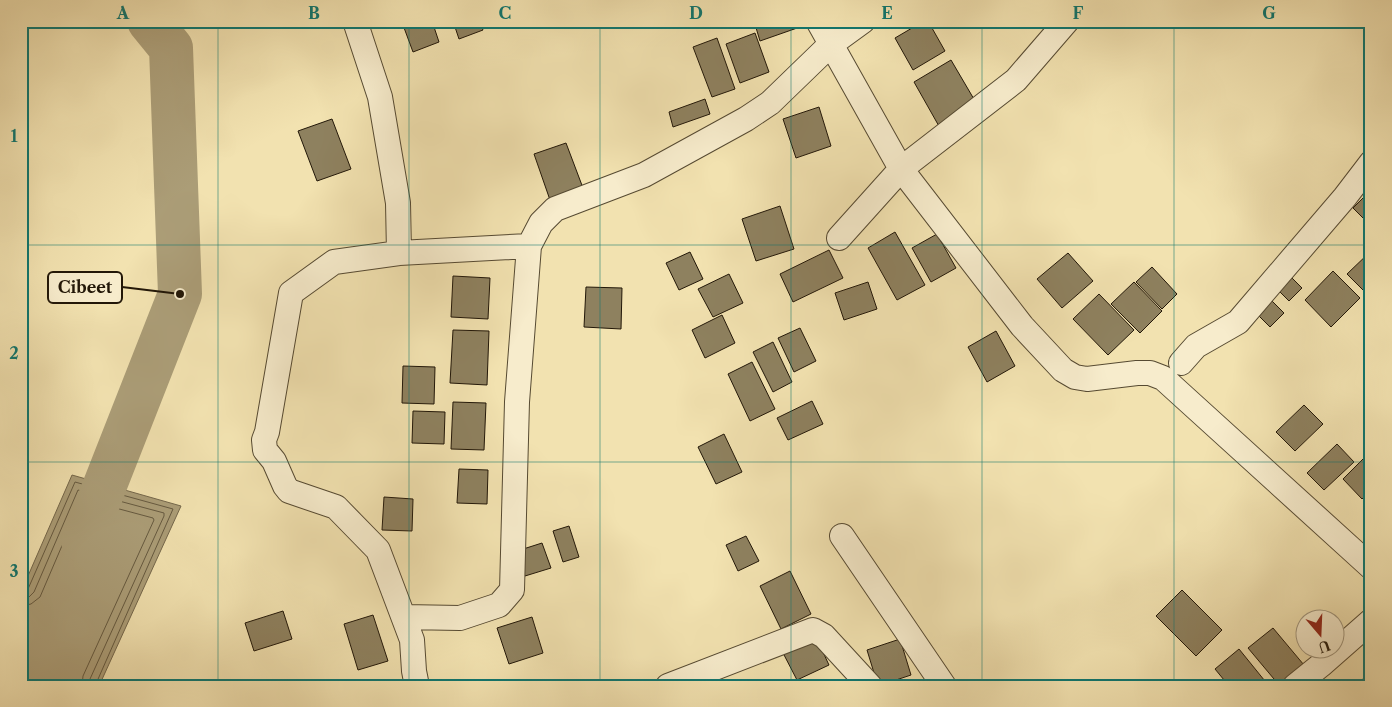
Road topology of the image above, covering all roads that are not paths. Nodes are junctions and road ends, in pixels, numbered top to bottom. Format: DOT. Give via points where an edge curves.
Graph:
graph roads {
  1 [pos="355,21"];
  2 [pos="818,21"];
  3 [pos="863,21"];
  4 [pos="1067,21"];
  5 [pos="830,45"];
  6 [pos="1371,163"];
  7 [pos="901,169"];
  8 [pos="839,238"];
  9 [pos="529,246"];
  10 [pos="398,253"];
  11 [pos="1181,363"];
  12 [pos="842,536"];
  13 [pos="1371,567"];
  14 [pos="404,617"];
  15 [pos="1371,622"];
  16 [pos="417,686"];
  17 [pos="668,686"];
  18 [pos="870,686"];
  19 [pos="944,686"];
  20 [pos="1294,686"];
  1 -- 10 [label="street" via="380,97 398,203"];
  2 -- 5 [label="street"];
  3 -- 5 [label="street"];
  4 -- 7 [label="street" via="1016,80"];
  5 -- 7 [label="street"];
  5 -- 9 [label="street" via="770,103 746,119 644,175 556,209 541,224"];
  6 -- 11 [label="street" via="1238,322 1196,346"];
  7 -- 8 [label="street"];
  7 -- 13 [label="street" via="1022,326 1063,370 1087,379 1150,372 1163,378"];
  9 -- 10 [label="street"];
  9 -- 14 [label="street" via="517,402 512,590 498,605 460,618"];
  10 -- 14 [label="street" via="334,262 291,293 264,440 265,450 289,491 336,507 378,550"];
  12 -- 19 [label="street"];
  14 -- 16 [label="street" via="412,640"];
  15 -- 20 [label="street"];
  17 -- 18 [label="street" via="813,630 824,636"];
}
